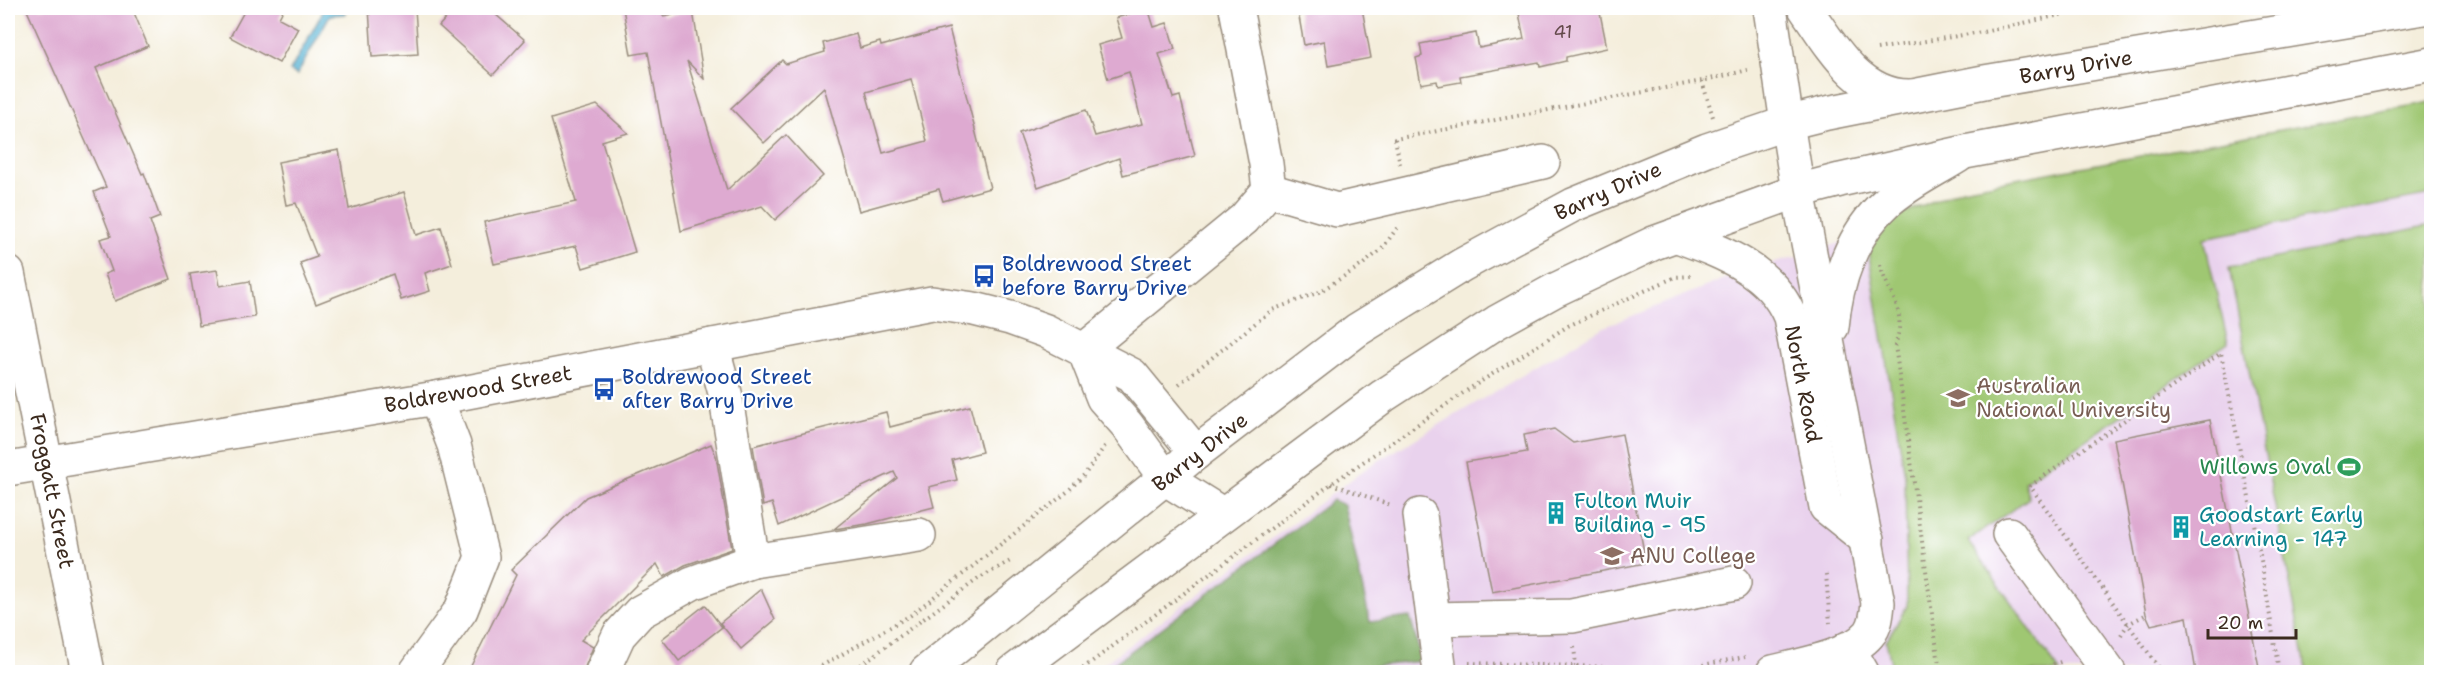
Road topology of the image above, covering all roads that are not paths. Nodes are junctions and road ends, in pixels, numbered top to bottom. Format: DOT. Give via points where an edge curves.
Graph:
graph roads {
  1 [pos="1236,8"];
  2 [pos="1770,8"];
  3 [pos="1805,8"];
  4 [pos="2423,8"];
  5 [pos="2432,64"];
  6 [pos="1910,96"];
  7 [pos="1787,123"];
  8 [pos="1965,152"];
  9 [pos="1543,162"];
  10 [pos="1269,190"];
  11 [pos="1798,191"];
  12 [pos="1675,235"];
  13 [pos="8,273"];
  14 [pos="712,345"];
  15 [pos="1084,350"];
  16 [pos="1831,353"];
  17 [pos="436,398"];
  18 [pos="1196,453"];
  19 [pos="47,462"];
  20 [pos="8,469"];
  21 [pos="1166,479"];
  22 [pos="1224,514"];
  23 [pos="1420,515"];
  24 [pos="2009,534"];
  25 [pos="919,535"];
  26 [pos="1867,540"];
  27 [pos="753,561"];
  28 [pos="1734,583"];
  29 [pos="1434,619"];
  30 [pos="2112,658"];
  31 [pos="1848,659"];
  32 [pos="1762,664"];
  33 [pos="1439,667"];
  34 [pos="88,672"];
  35 [pos="416,672"];
  36 [pos="602,672"];
  37 [pos="926,672"];
  38 [pos="1013,672"];
  1 -- 10 [label="street"];
  2 -- 7 [label="street, North Road"];
  3 -- 6 [label="street" via="1834,50 1857,74 1885,92"];
  4 -- 6 [label="street, Barry Drive"];
  5 -- 8 [label="street"];
  6 -- 7 [label="street, Barry Drive"];
  7 -- 11 [label="street, North Road"];
  7 -- 18 [label="street, Barry Drive" via="1642,175 1515,235 1357,330"];
  8 -- 11 [label="street"];
  8 -- 16 [label="street, North Road" via="1900,191 1866,224 1839,284"];
  9 -- 10 [label="street" via="1337,210"];
  10 -- 15 [label="street" via="1244,219"];
  11 -- 12 [label="street"];
  11 -- 16 [label="street, North Road"];
  12 -- 22 [label="street" via="1555,290 1497,322 1383,396"];
  12 -- 26 [label="street, North Road" via="1740,262 1762,278 1785,305 1826,507"];
  13 -- 19 [label="street, Froggatt Street"];
  14 -- 15 [label="street, Boldrewood Street" via="932,303 1010,318"];
  14 -- 17 [label="street, Boldrewood Street"];
  14 -- 27 [label="street" via="725,393"];
  15 -- 18 [label="street, Boldrewood Street" via="1132,375"];
  15 -- 21 [label="street" via="1103,398"];
  16 -- 26 [label="street, North Road"];
  17 -- 19 [label="street, Boldrewood Street"];
  17 -- 35 [label="street" via="454,445 482,557 461,610"];
  18 -- 21 [label="street, Barry Drive"];
  18 -- 22 [label="street, Boldrewood Street"];
  19 -- 20 [label="street, Boldrewood Street"];
  19 -- 34 [label="street, Froggatt Street"];
  21 -- 22 [label="street"];
  21 -- 37 [label="street, Barry Drive"];
  22 -- 38 [label="street"];
  23 -- 29 [label="street"];
  24 -- 30 [label="street"];
  25 -- 27 [label="street"];
  26 -- 31 [label="street, North Road" via="1878,603 1876,620"];
  27 -- 36 [label="street" via="692,584 640,612 619,635"];
  28 -- 29 [label="street" via="1572,616"];
  29 -- 33 [label="street"];
  31 -- 32 [label="street"];
}
